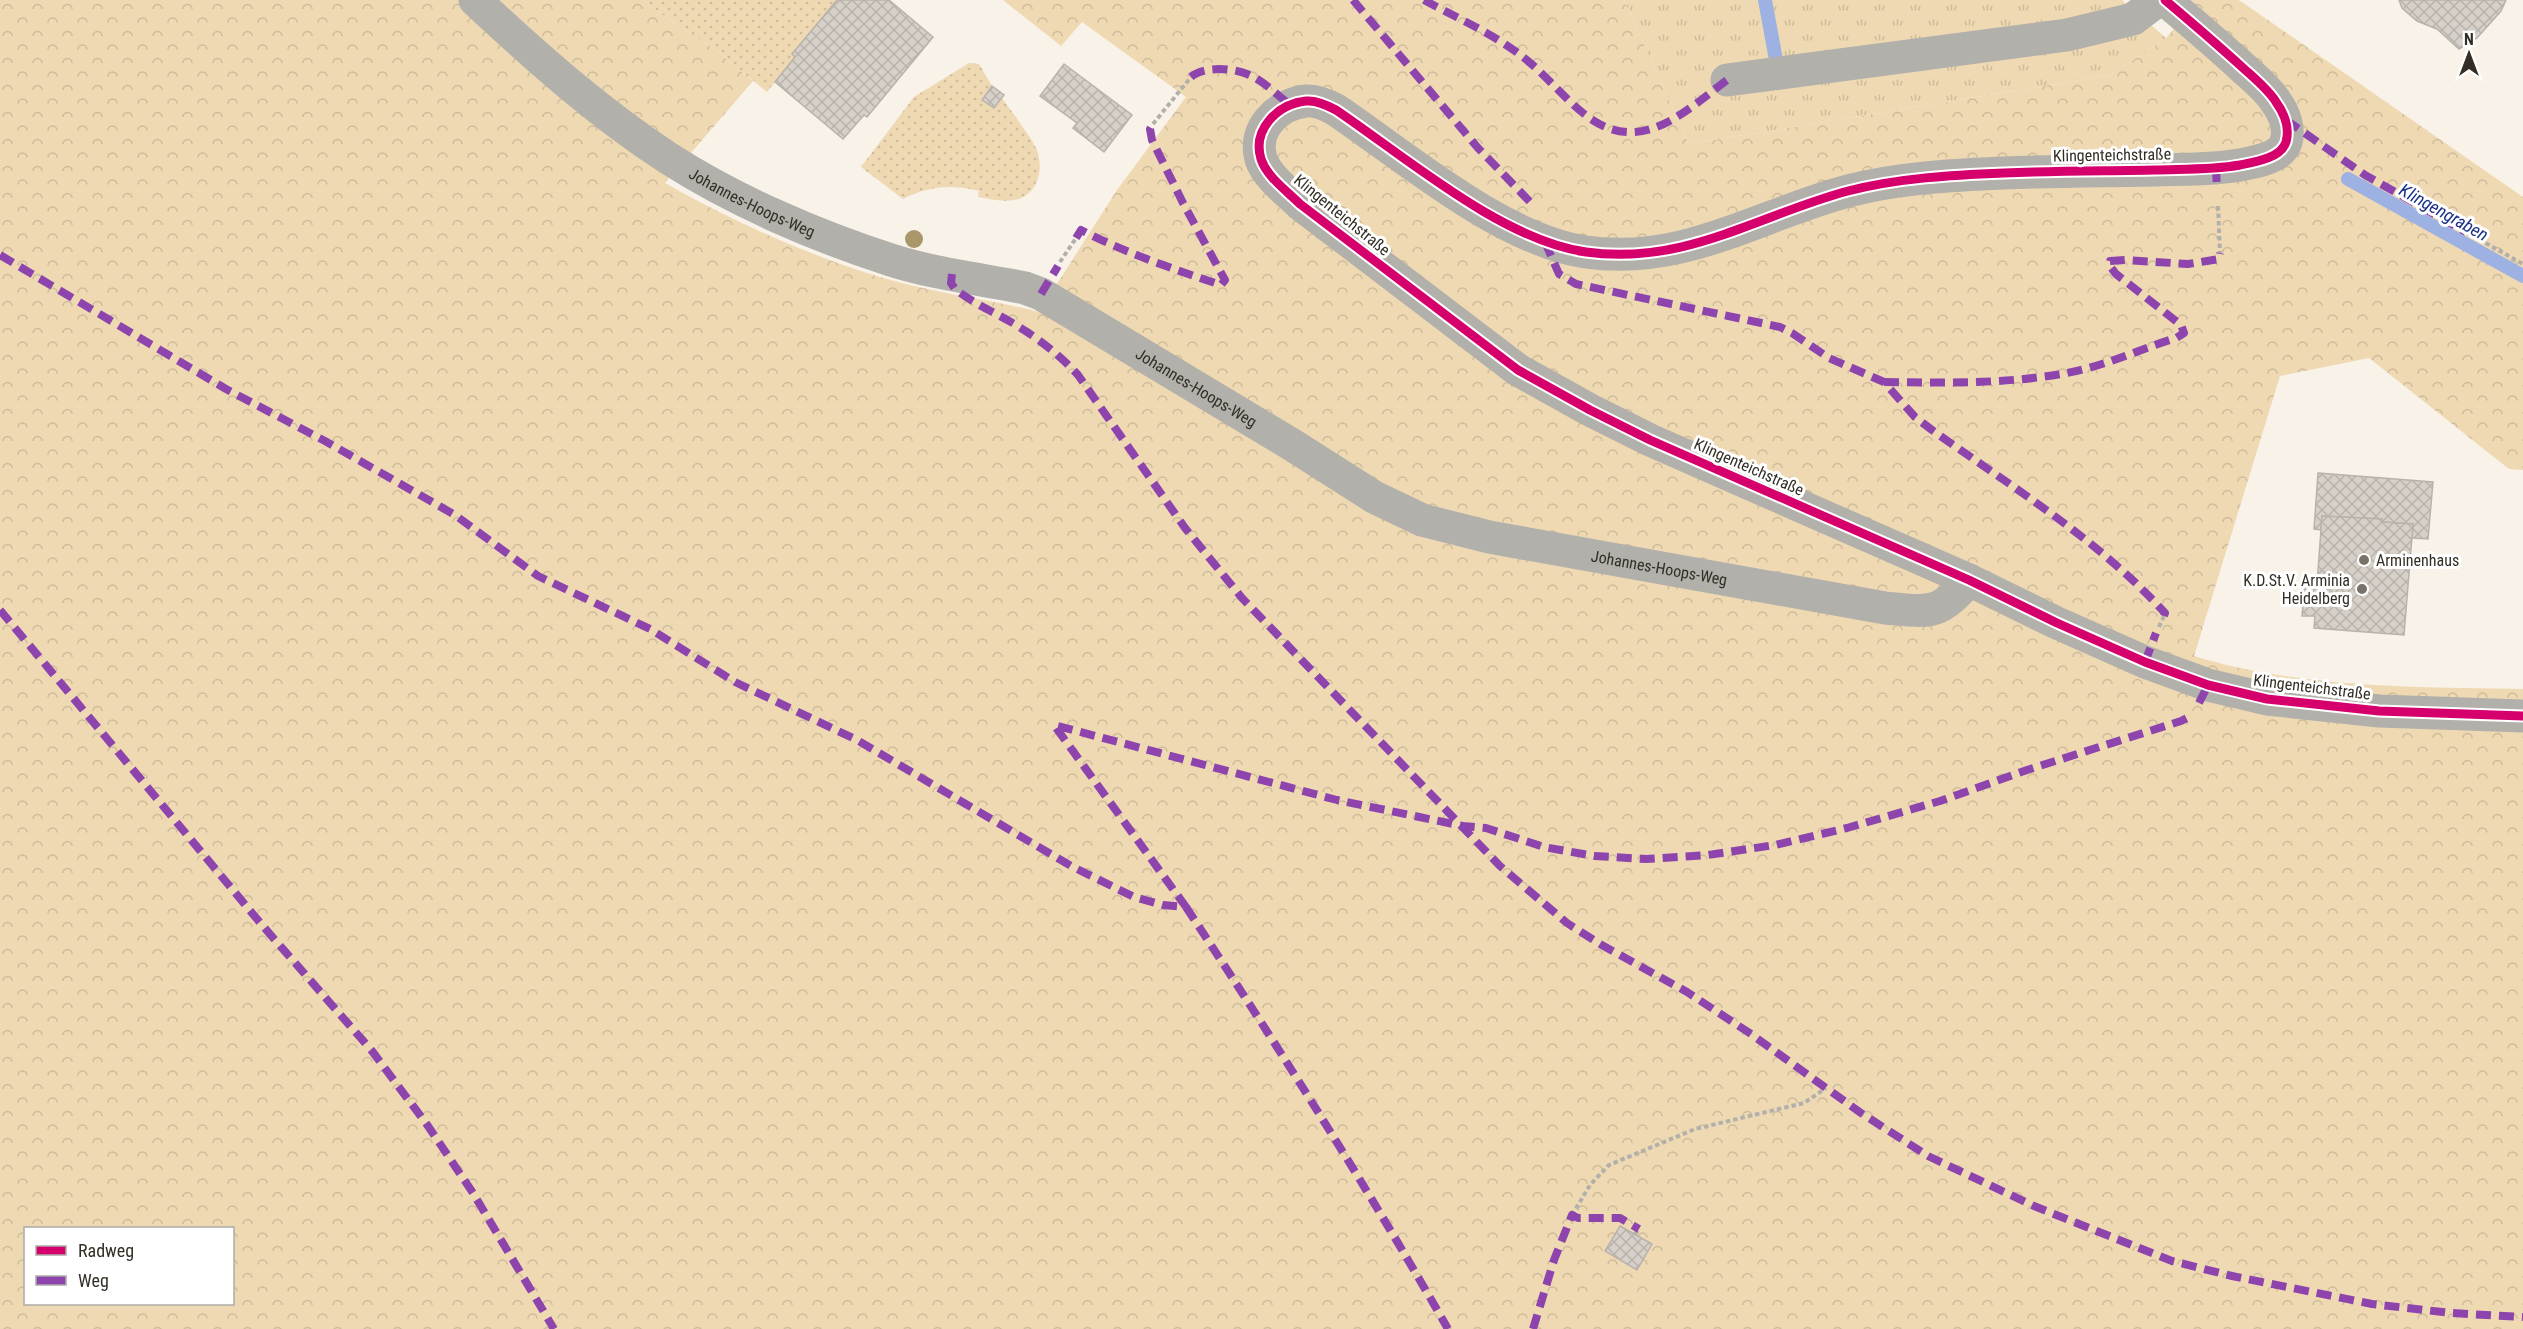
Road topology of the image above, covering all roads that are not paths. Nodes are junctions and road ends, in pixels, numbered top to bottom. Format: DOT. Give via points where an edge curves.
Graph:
graph roads {
  1 [pos="475,0"];
  2 [pos="2158,0"];
  3 [pos="2165,0"];
  4 [pos="1727,80"];
  5 [pos="1969,580"];
  6 [pos="2523,716"];
  1 -- 5 [label="street, Johannes-Hoops-Weg" via="627,130 716,187 826,237 893,261 1041,294 1374,497 1422,520 1500,540 1886,608 1940,608"];
  2 -- 4 [label="street" via="2133,19 2067,35"];
  3 -- 5 [label="street, Klingenteichstraße" via="2277,102 2287,131 2280,152 2254,162 2216,167 1986,174 1882,184 1826,198 1682,248 1617,255 1556,246 1512,227 1328,105 1305,101 1288,106 1270,118 1263,129 1259,148 1264,165 1300,204 1518,370 1650,440"];
  5 -- 6 [label="street, Klingenteichstraße" via="2145,662 2240,693 2314,705"];
}
